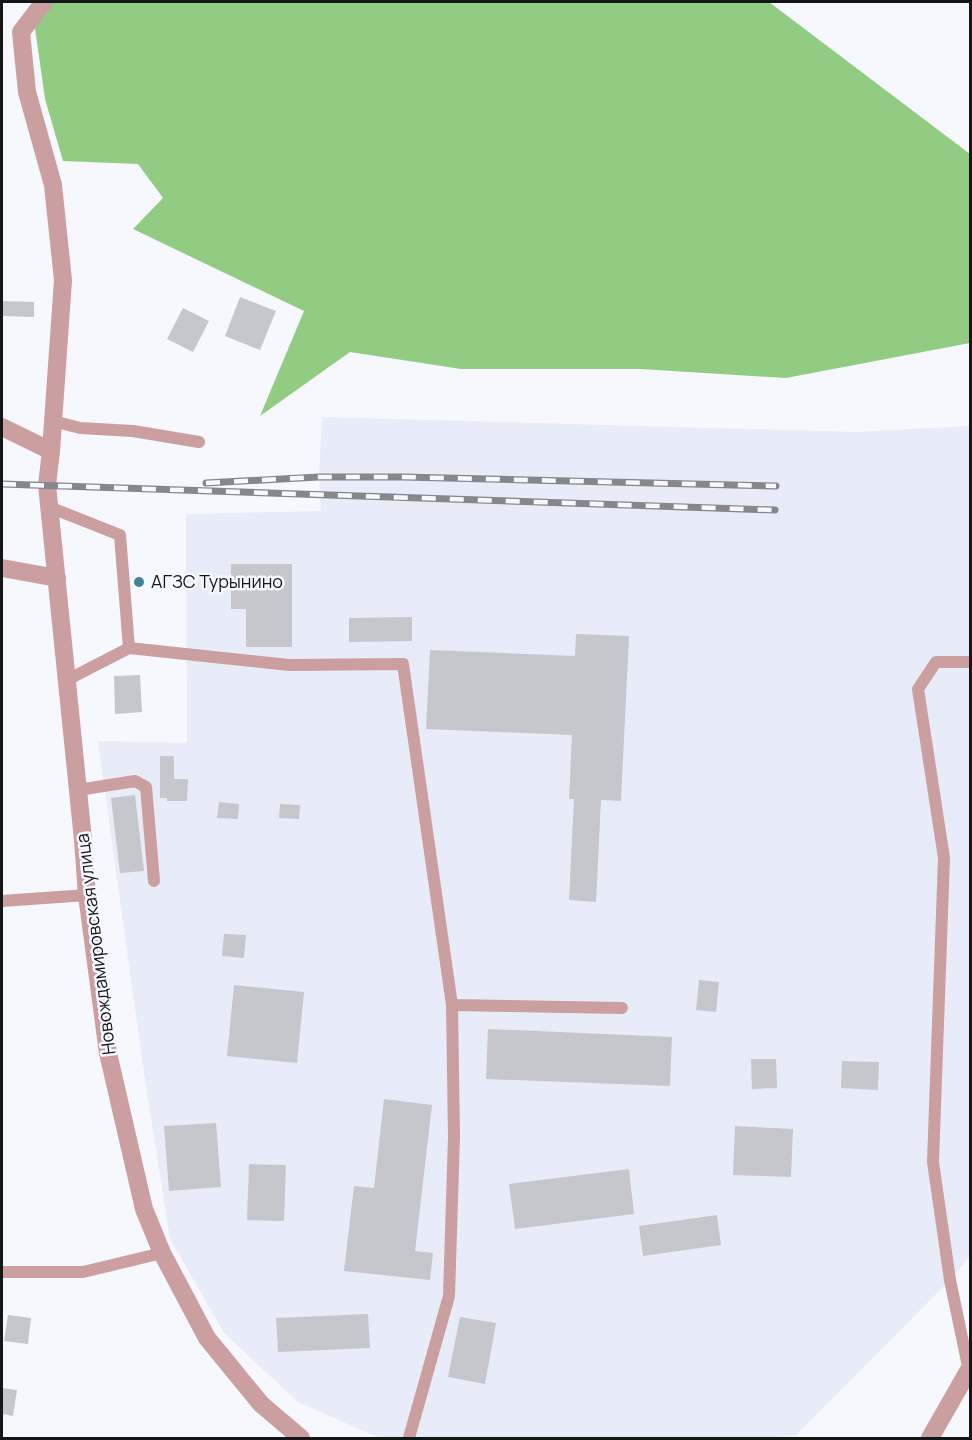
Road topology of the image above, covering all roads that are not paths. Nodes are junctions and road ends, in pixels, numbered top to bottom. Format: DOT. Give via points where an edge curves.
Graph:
graph roads {
  1 [pos="44,2"];
  2 [pos="53,421"];
  3 [pos="2,427"];
  4 [pos="199,442"];
  5 [pos="51,451"];
  6 [pos="50,507"];
  7 [pos="2,568"];
  8 [pos="57,578"];
  9 [pos="129,648"];
  10 [pos="970,662"];
  11 [pos="67,680"];
  12 [pos="78,790"];
  13 [pos="154,881"];
  14 [pos="87,895"];
  15 [pos="2,901"];
  16 [pos="452,1005"];
  17 [pos="622,1008"];
  18 [pos="162,1253"];
  19 [pos="2,1272"];
  20 [pos="970,1369"];
  21 [pos="301,1438"];
  22 [pos="409,1438"];
  23 [pos="930,1438"];
  1 -- 2 [label="street, Новождамировская улица" via="21,32 27,92 53,185 63,280"];
  2 -- 4 [label="lane" via="80,428 133,431"];
  2 -- 5 [label="street, Новождамировская улица"];
  3 -- 5 [label="street"];
  5 -- 6 [label="street, Новождамировская улица" via="47,485"];
  6 -- 8 [label="street, Новождамировская улица"];
  6 -- 9 [label="lane" via="120,535"];
  7 -- 8 [label="street"];
  8 -- 11 [label="street, Новождамировская улица"];
  9 -- 11 [label="lane"];
  9 -- 16 [label="lane" via="289,665 404,664"];
  10 -- 20 [label="lane" via="936,662 918,689 944,858 933,1162 950,1280"];
  11 -- 12 [label="street, Новождамировская улица"];
  12 -- 13 [label="lane" via="135,781 146,788"];
  12 -- 14 [label="street, Новождамировская улица"];
  14 -- 15 [label="lane"];
  14 -- 18 [label="street, Новождамировская улица" via="108,1053 144,1209"];
  16 -- 17 [label="lane"];
  16 -- 22 [label="lane" via="454,1136 449,1296"];
  18 -- 19 [label="lane" via="83,1272"];
  18 -- 21 [label="street, Новождамировская улица" via="207,1338 261,1404"];
  20 -- 23 [label="street"];
}
